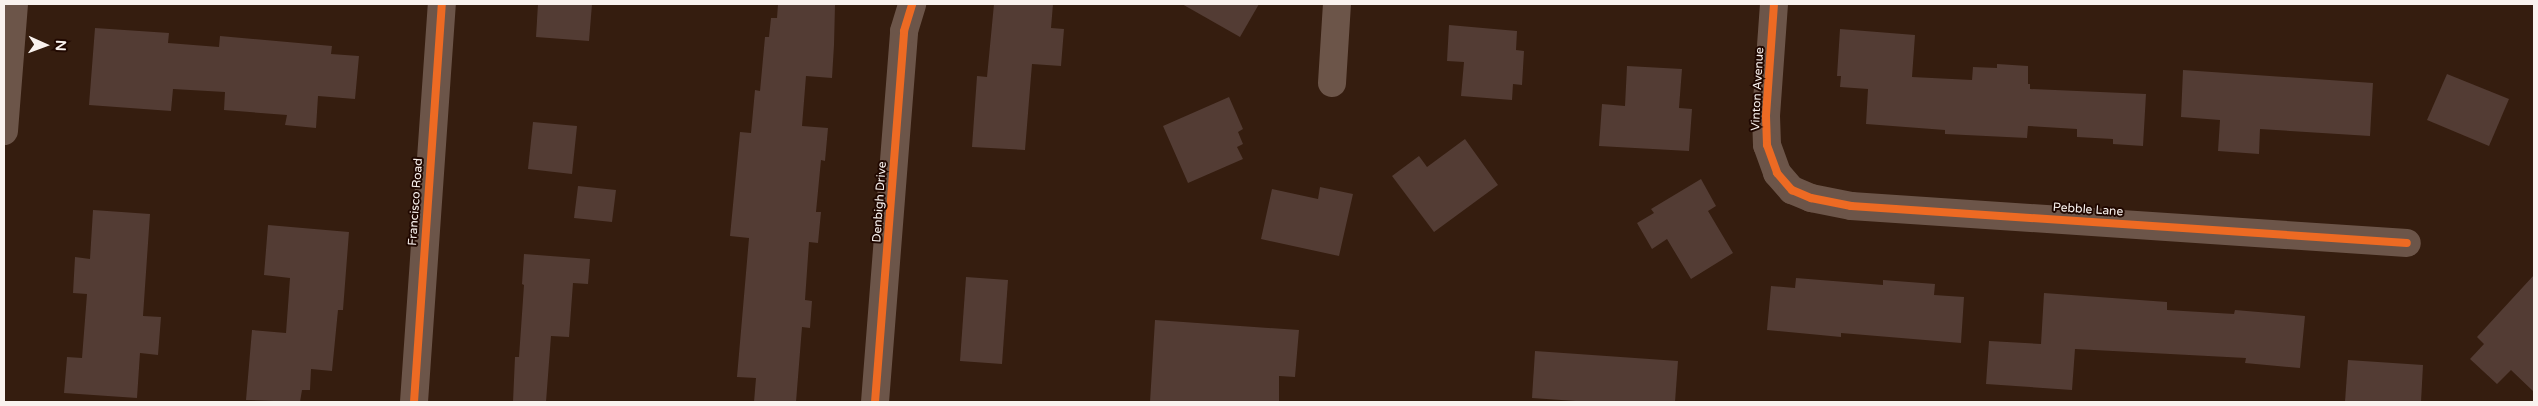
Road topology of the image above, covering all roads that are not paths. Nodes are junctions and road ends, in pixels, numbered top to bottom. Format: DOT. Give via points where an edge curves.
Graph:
graph roads {
  1 [pos="14,4"];
  2 [pos="442,4"];
  3 [pos="912,4"];
  4 [pos="1337,4"];
  5 [pos="1774,4"];
  6 [pos="1332,82"];
  7 [pos="4,131"];
  8 [pos="1777,173"];
  9 [pos="2407,243"];
  10 [pos="414,402"];
  11 [pos="875,402"];
  1 -- 7 [label="street"];
  2 -- 10 [label="street, Francisco Road"];
  3 -- 11 [label="street, Denbigh Drive" via="904,30"];
  4 -- 6 [label="street"];
  5 -- 8 [label="street, Vinton Avenue" via="1766,116 1767,145"];
  8 -- 9 [label="street, Pebble Lane" via="1792,190 1851,206"];
}
